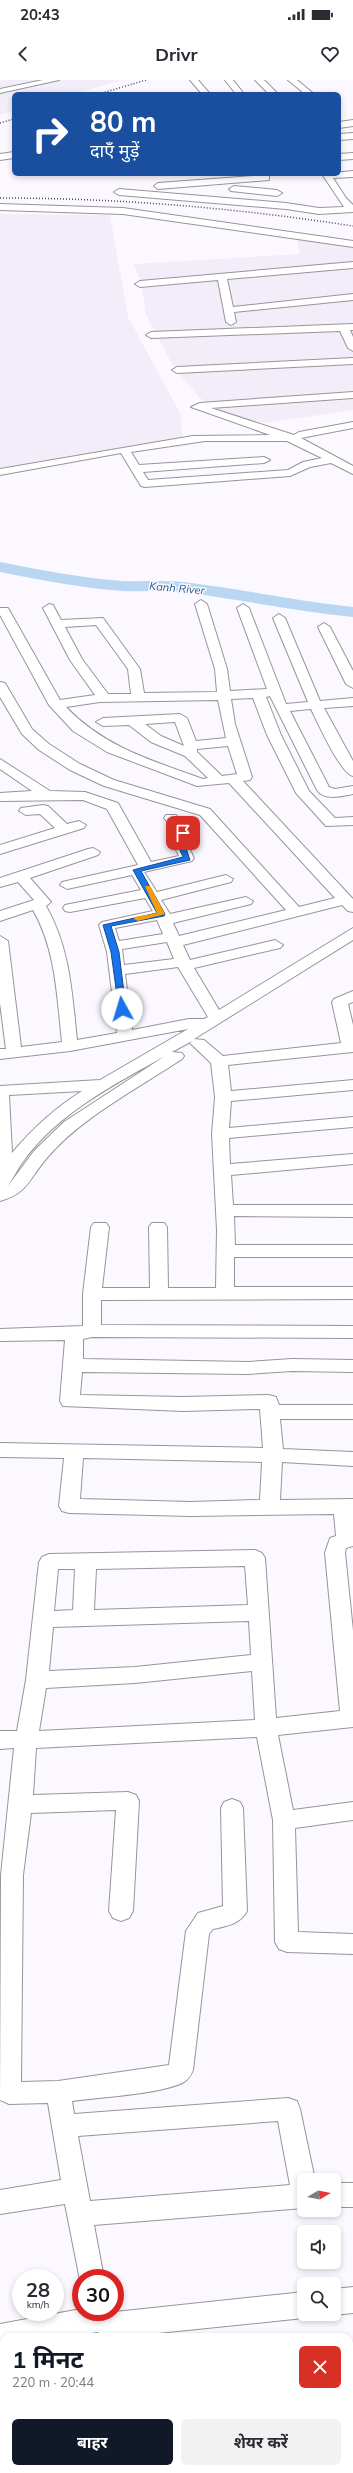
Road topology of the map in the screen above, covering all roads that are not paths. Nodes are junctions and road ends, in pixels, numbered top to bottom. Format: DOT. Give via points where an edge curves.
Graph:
graph roads {
  1 [pos="11,80"];
  2 [pos="55,80"];
  3 [pos="194,80"];
  4 [pos="228,80"];
  5 [pos="259,80"];
  6 [pos="292,80"];
  7 [pos="0,82"];
  8 [pos="0,91"];
  9 [pos="204,92"];
  10 [pos="238,92"];
  11 [pos="272,92"];
  12 [pos="307,92"];
  13 [pos="353,122"];
  14 [pos="341,123"];
  15 [pos="353,136"];
  16 [pos="341,137"];
  17 [pos="353,146"];
  18 [pos="341,148"];
  19 [pos="10,153"];
  20 [pos="353,156"];
  21 [pos="0,157"];
  22 [pos="341,157"];
  23 [pos="353,163"];
  24 [pos="341,164"];
  25 [pos="341,174"];
  26 [pos="353,174"];
  27 [pos="182,176"];
  28 [pos="265,176"];
  29 [pos="327,176"];
  30 [pos="186,184"];
  31 [pos="347,187"];
  32 [pos="335,188"];
  33 [pos="119,192"];
  34 [pos="277,193"];
  35 [pos="166,195"];
  36 [pos="353,199"];
  37 [pos="342,200"];
  38 [pos="286,206"];
  39 [pos="0,208"];
  40 [pos="352,209"];
  41 [pos="242,219"];
  42 [pos="230,225"];
  43 [pos="353,244"];
  44 [pos="353,265"];
  45 [pos="222,278"];
  46 [pos="140,284"];
  47 [pos="353,297"];
  48 [pos="229,310"];
  49 [pos="348,327"];
  50 [pos="233,332"];
  51 [pos="151,335"];
  52 [pos="353,348"];
  53 [pos="353,361"];
  54 [pos="177,370"];
  55 [pos="353,394"];
  56 [pos="200,406"];
  57 [pos="232,420"];
  58 [pos="353,425"];
  59 [pos="230,436"];
  60 [pos="294,436"];
  61 [pos="193,439"];
  62 [pos="125,451"];
  63 [pos="334,459"];
  64 [pos="264,460"];
  65 [pos="209,464"];
  66 [pos="353,466"];
  67 [pos="136,469"];
  68 [pos="353,471"];
  69 [pos="0,472"];
  70 [pos="201,604"];
  71 [pos="94,607"];
  72 [pos="49,608"];
  73 [pos="243,608"];
  74 [pos="4,610"];
  75 [pos="279,618"];
  76 [pos="99,621"];
  77 [pos="58,624"];
  78 [pos="324,627"];
  79 [pos="353,684"];
  80 [pos="0,686"];
  81 [pos="275,692"];
  82 [pos="258,693"];
  83 [pos="223,696"];
  84 [pos="138,697"];
  85 [pos="104,698"];
  86 [pos="353,702"];
  87 [pos="56,705"];
  88 [pos="317,705"];
  89 [pos="282,708"];
  90 [pos="132,721"];
  91 [pos="103,722"];
  92 [pos="232,742"];
  93 [pos="192,753"];
  94 [pos="0,762"];
  95 [pos="165,770"];
  96 [pos="353,772"];
  97 [pos="233,780"];
  98 [pos="27,781"];
  99 [pos="219,781"];
  100 [pos="133,789"];
  101 [pos="0,790"];
  102 [pos="353,790"];
  103 [pos="47,795"];
  104 [pos="0,797"];
  105 [pos="26,811"];
  106 [pos="171,818"];
  107 [pos="353,821"];
  108 [pos="79,825"];
  109 [pos="64,829"];
  110 [pos="1,848"];
  111 [pos="93,852"];
  112 [pos="142,869"];
  113 [pos="21,877"];
  114 [pos="226,880"];
  115 [pos="0,882"];
  116 [pos="67,886"];
  117 [pos="152,895"];
  118 [pos="246,901"];
  119 [pos="349,904"];
  120 [pos="38,906"];
  121 [pos="70,908"];
  122 [pos="296,912"];
  123 [pos="0,916"];
  124 [pos="163,917"];
  125 [pos="353,932"];
  126 [pos="174,939"];
  127 [pos="0,941"];
  128 [pos="353,945"];
  129 [pos="114,946"];
  130 [pos="275,946"];
  131 [pos="185,963"];
  132 [pos="118,970"];
  133 [pos="353,996"];
  134 [pos="212,1021"];
  135 [pos="125,1035"];
  136 [pos="198,1043"];
  137 [pos="70,1046"];
  138 [pos="352,1047"];
  139 [pos="7,1053"];
  140 [pos="220,1061"];
  141 [pos="103,1085"];
  142 [pos="353,1085"];
  143 [pos="0,1091"];
  144 [pos="223,1097"];
  145 [pos="353,1122"];
  146 [pos="220,1134"];
  147 [pos="353,1159"];
  148 [pos="223,1170"];
  149 [pos="1,1190"];
  150 [pos="224,1210"];
  151 [pos="353,1211"];
  152 [pos="100,1227"];
  153 [pos="158,1227"];
  154 [pos="225,1251"];
  155 [pos="353,1251"];
  156 [pos="225,1293"];
  157 [pos="353,1293"];
  158 [pos="92,1294"];
  159 [pos="159,1295"];
  160 [pos="92,1331"];
  161 [pos="353,1332"];
  162 [pos="74,1334"];
  163 [pos="0,1335"];
  164 [pos="73,1364"];
  165 [pos="353,1366"];
  166 [pos="271,1412"];
  167 [pos="353,1412"];
  168 [pos="0,1450"];
  169 [pos="74,1450"];
  170 [pos="272,1455"];
  171 [pos="353,1459"];
  172 [pos="270,1506"];
  173 [pos="348,1506"];
  174 [pos="350,1540"];
  175 [pos="86,1561"];
  176 [pos="259,1613"];
  177 [pos="44,1619"];
  178 [pos="83,1619"];
  179 [pos="262,1662"];
  180 [pos="37,1680"];
  181 [pos="352,1718"];
  182 [pos="266,1728"];
  183 [pos="0,1740"];
  184 [pos="26,1741"];
  185 [pos="21,1804"];
  186 [pos="232,1808"];
  187 [pos="353,1811"];
  188 [pos="284,1820"];
  189 [pos="121,1911"];
  190 [pos="353,1944"];
  191 [pos="58,2092"];
  192 [pos="63,2126"];
  193 [pos="301,2173"];
  194 [pos="341,2195"];
  195 [pos="353,2195"];
  196 [pos="297,2196"];
  197 [pos="0,2202"];
  198 [pos="78,2202"];
  199 [pos="89,2269"];
  200 [pos="353,2300"];
  201 [pos="341,2301"];
  202 [pos="297,2306"];
  203 [pos="72,2321"];
  204 [pos="105,2321"];
  205 [pos="18,2333"];
  1 -- 7 [label="street"];
  2 -- 8 [label="street"];
  3 -- 9 [label="street"];
  4 -- 10 [label="street"];
  5 -- 11 [label="street"];
  6 -- 12 [label="street"];
  13 -- 14 [label="main road"];
  15 -- 16 [label="street"];
  17 -- 18 [label="street"];
  19 -- 21 [label="main road"];
  20 -- 22 [label="street"];
  23 -- 24 [label="street"];
  25 -- 26 [label="street"];
  27 -- 30 [label="street"];
  28 -- 30 [label="street"];
  28 -- 34 [label="street"];
  29 -- 32 [label="street"];
  30 -- 34 [label="street"];
  30 -- 35 [label="street" via="156,183"];
  31 -- 32 [label="street"];
  32 -- 37 [label="street"];
  33 -- 35 [label="street"];
  34 -- 38 [label="street"];
  35 -- 38 [label="street" via="242,204"];
  36 -- 37 [label="street"];
  37 -- 40 [label="street"];
  38 -- 40 [label="street" via="319,211"];
  39 -- 42 [label="street" via="123,211"];
  41 -- 42 [label="street"];
  42 -- 43 [label="street"];
  44 -- 45 [label="street"];
  45 -- 46 [label="street"];
  45 -- 48 [label="street"];
  47 -- 48 [label="street"];
  48 -- 50 [label="street"];
  49 -- 50 [label="street"];
  49 -- 52 [label="street"];
  50 -- 51 [label="street"];
  53 -- 54 [label="street"];
  55 -- 56 [label="street"];
  56 -- 57 [label="street"];
  56 -- 60 [label="street"];
  57 -- 59 [label="street"];
  57 -- 60 [label="street"];
  58 -- 60 [label="street"];
  59 -- 60 [label="street" via="240,439"];
  59 -- 61 [label="street"];
  60 -- 63 [label="street"];
  60 -- 66 [label="street"];
  61 -- 62 [label="street"];
  61 -- 65 [label="street"];
  62 -- 67 [label="street"];
  62 -- 69 [label="street"];
  63 -- 67 [label="street" via="307,464 290,473 144,484"];
  63 -- 68 [label="street"];
  64 -- 65 [label="street"];
  65 -- 67 [label="street"];
  70 -- 83 [label="street" via="221,669"];
  71 -- 76 [label="street"];
  72 -- 77 [label="street"];
  73 -- 81 [label="street"];
  74 -- 87 [label="street"];
  75 -- 88 [label="street"];
  76 -- 77 [label="street"];
  76 -- 84 [label="street" via="134,669"];
  77 -- 85 [label="street" via="76,660"];
  78 -- 79 [label="street"];
  80 -- 100 [label="street" via="27,731 44,747 88,775"];
  81 -- 82 [label="street"];
  81 -- 89 [label="street"];
  82 -- 83 [label="street"];
  82 -- 107 [label="street" via="274,735 306,797 332,823"];
  83 -- 84 [label="street"];
  83 -- 92 [label="street"];
  84 -- 85 [label="street"];
  85 -- 87 [label="street"];
  86 -- 88 [label="street"];
  87 -- 95 [label="street" via="78,728 92,738"];
  88 -- 89 [label="street"];
  88 -- 96 [label="street" via="332,738"];
  89 -- 102 [label="street" via="324,790 334,793"];
  90 -- 91 [label="street"];
  90 -- 93 [label="street" via="156,739"];
  90 -- 93 [label="street" via="180,718"];
  92 -- 93 [label="street"];
  92 -- 97 [label="street" via="245,777"];
  93 -- 95 [label="street"];
  93 -- 99 [label="street"];
  94 -- 98 [label="street"];
  95 -- 99 [label="street" via="202,783"];
  95 -- 100 [label="street"];
  97 -- 99 [label="street"];
  97 -- 119 [label="street"];
  98 -- 101 [label="street"];
  98 -- 103 [label="street"];
  100 -- 122 [label="street" via="205,812"];
  103 -- 104 [label="street"];
  103 -- 112 [label="street" via="85,796 113,806"];
  105 -- 109 [label="street" via="43,809"];
  106 -- 112 [label="street" via="183,833 182,848 187,858"];
  108 -- 109 [label="street"];
  109 -- 110 [label="street"];
  111 -- 113 [label="street"];
  112 -- 116 [label="street"];
  112 -- 117 [label="street"];
  113 -- 115 [label="street"];
  113 -- 120 [label="street" via="45,901"];
  114 -- 117 [label="street"];
  117 -- 121 [label="street"];
  117 -- 124 [label="street"];
  118 -- 124 [label="street"];
  119 -- 122 [label="street"];
  120 -- 123 [label="street"];
  120 -- 137 [label="street" via="54,938"];
  122 -- 126 [label="street"];
  124 -- 126 [label="street"];
  124 -- 129 [label="street" via="107,925"];
  125 -- 134 [label="street"];
  126 -- 129 [label="street"];
  126 -- 131 [label="street"];
  127 -- 139 [label="street"];
  128 -- 136 [label="street"];
  129 -- 132 [label="street"];
  130 -- 131 [label="street"];
  131 -- 132 [label="street"];
  131 -- 134 [label="street" via="211,1011"];
  132 -- 135 [label="street"];
  133 -- 138 [label="street" via="340,1002"];
  134 -- 135 [label="street"];
  134 -- 141 [label="street"];
  135 -- 137 [label="street"];
  136 -- 140 [label="street"];
  136 -- 149 [label="street" via="118,1092 70,1126 40,1155 14,1190"];
  137 -- 139 [label="street"];
  138 -- 140 [label="street"];
  140 -- 144 [label="street"];
  141 -- 143 [label="street"];
  141 -- 149 [label="street" via="44,1129 25,1148"];
  142 -- 144 [label="street"];
  143 -- 149 [label="street"];
  144 -- 146 [label="street"];
  145 -- 146 [label="street"];
  146 -- 148 [label="street"];
  147 -- 148 [label="street"];
  148 -- 150 [label="street"];
  150 -- 151 [label="street"];
  150 -- 154 [label="street"];
  152 -- 158 [label="street"];
  153 -- 159 [label="street"];
  154 -- 155 [label="street"];
  154 -- 156 [label="street"];
  156 -- 157 [label="street"];
  156 -- 159 [label="street"];
  158 -- 159 [label="street"];
  158 -- 160 [label="street"];
  160 -- 161 [label="street"];
  160 -- 162 [label="street"];
  162 -- 163 [label="street"];
  162 -- 164 [label="street"];
  164 -- 165 [label="street" via="248,1368 292,1365"];
  164 -- 166 [label="street" via="70,1401 183,1404 269,1402"];
  166 -- 167 [label="street"];
  166 -- 170 [label="street"];
  168 -- 169 [label="street"];
  169 -- 170 [label="street"];
  169 -- 172 [label="street" via="69,1506 191,1509"];
  170 -- 171 [label="street"];
  170 -- 172 [label="street"];
  172 -- 173 [label="street"];
  173 -- 174 [label="street"];
  174 -- 181 [label="street" via="337,1543 334,1553 342,1650"];
  175 -- 176 [label="street" via="255,1558"];
  175 -- 177 [label="street" via="49,1562"];
  175 -- 178 [label="street" via="87,1581"];
  176 -- 178 [label="street" via="199,1613"];
  176 -- 179 [label="street"];
  177 -- 178 [label="street"];
  177 -- 180 [label="street"];
  179 -- 180 [label="street" via="135,1676"];
  179 -- 182 [label="street"];
  180 -- 184 [label="street"];
  181 -- 182 [label="street"];
  182 -- 184 [label="street"];
  182 -- 188 [label="street"];
  183 -- 184 [label="street"];
  184 -- 185 [label="street"];
  185 -- 189 [label="street" via="128,1800"];
  185 -- 191 [label="street" via="12,1875 9,2093"];
  186 -- 191 [label="street" via="235,1910 227,1916 206,1920 198,1931 181,2070 161,2078"];
  187 -- 188 [label="street"];
  188 -- 190 [label="street" via="287,1942"];
  191 -- 192 [label="street"];
  192 -- 193 [label="street" via="288,2109"];
  192 -- 198 [label="street"];
  194 -- 195 [label="street"];
  196 -- 198 [label="street"];
  197 -- 198 [label="street"];
  198 -- 199 [label="street"];
  200 -- 201 [label="street"];
  202 -- 204 [label="street" via="110,2326"];
  203 -- 205 [label="street"];
}
